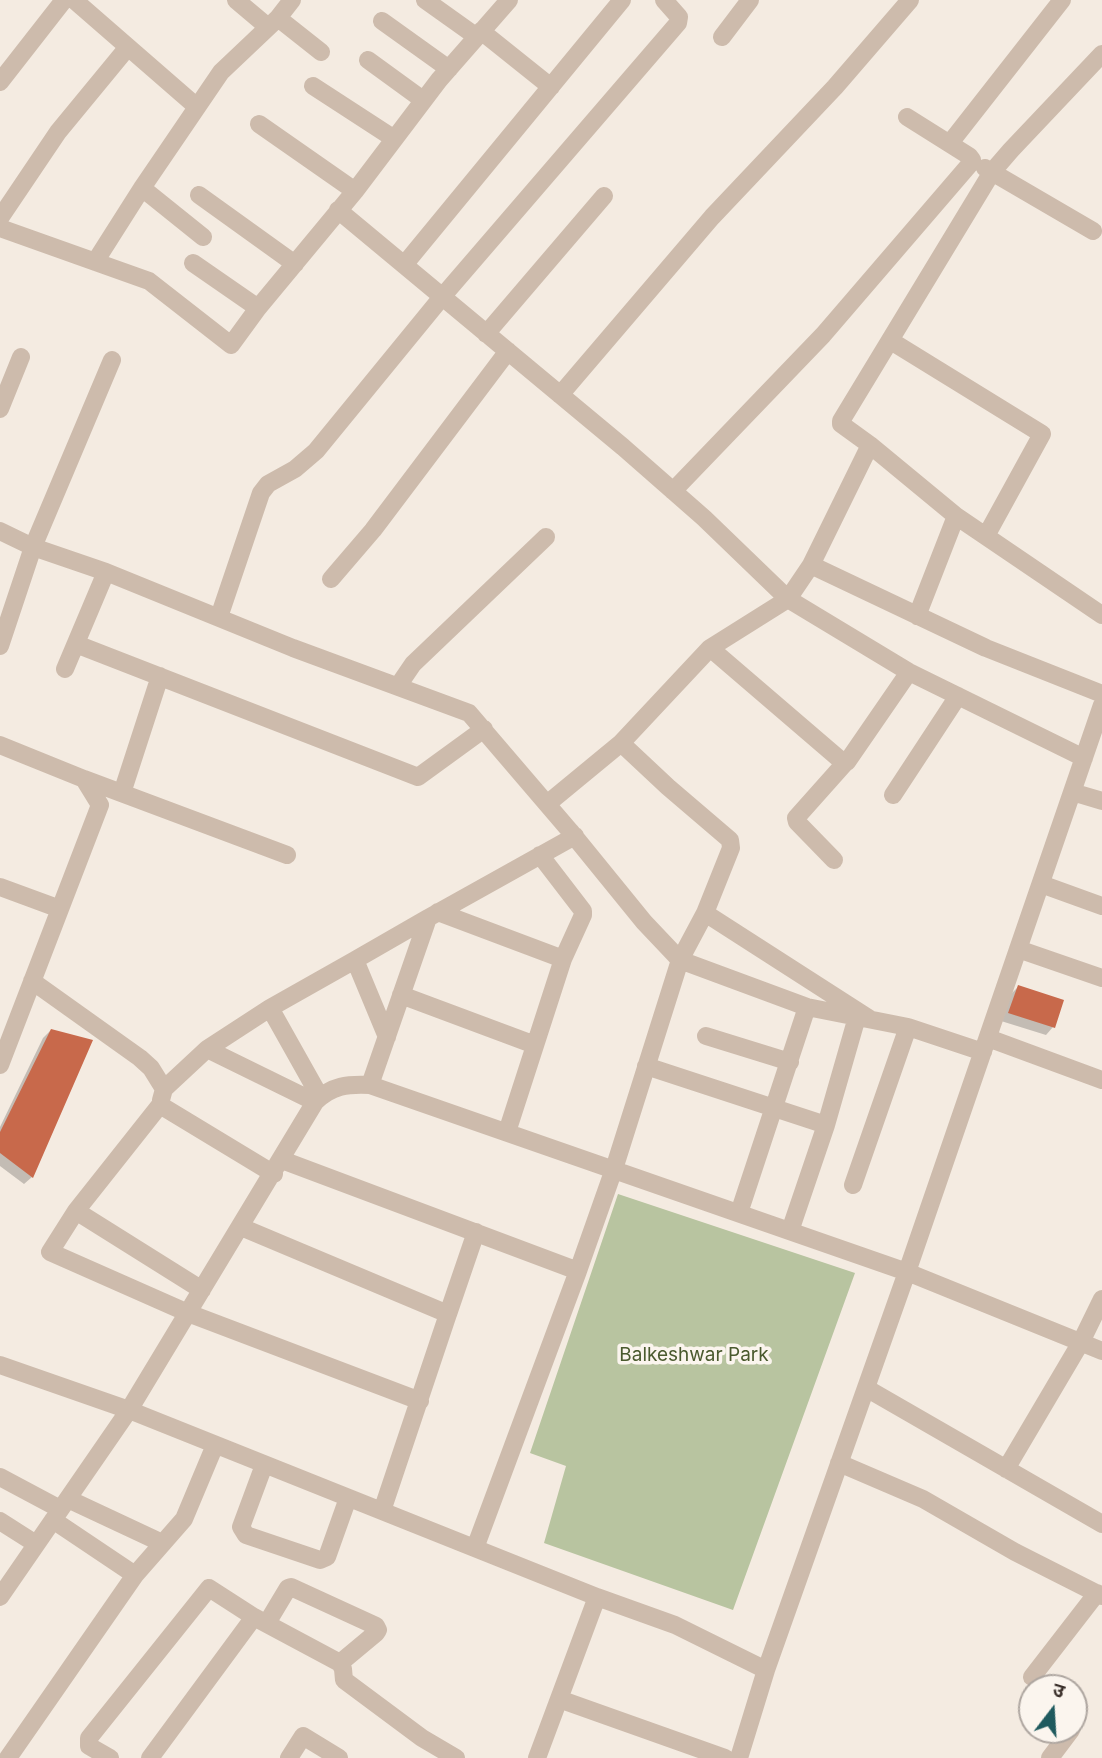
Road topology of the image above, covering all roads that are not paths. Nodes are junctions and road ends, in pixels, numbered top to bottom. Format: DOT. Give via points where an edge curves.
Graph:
graph roads {
  1 [pos="64,0"];
  2 [pos="74,0"];
  3 [pos="236,0"];
  4 [pos="292,0"];
  5 [pos="425,0"];
  6 [pos="622,0"];
  7 [pos="664,0"];
  8 [pos="750,0"];
  9 [pos="910,0"];
  10 [pos="1062,0"];
  11 [pos="506,1"];
  12 [pos="382,21"];
  13 [pos="273,22"];
  14 [pos="479,34"];
  15 [pos="722,37"];
  16 [pos="128,47"];
  17 [pos="321,52"];
  18 [pos="1102,54"];
  19 [pos="368,60"];
  20 [pos="449,69"];
  21 [pos="0,82"];
  22 [pos="313,86"];
  23 [pos="551,87"];
  24 [pos="423,100"];
  25 [pos="197,107"];
  26 [pos="907,117"];
  27 [pos="259,124"];
  28 [pos="393,138"];
  29 [pos="950,143"];
  30 [pos="972,160"];
  31 [pos="992,172"];
  32 [pos="142,188"];
  33 [pos="355,191"];
  34 [pos="199,195"];
  35 [pos="604,196"];
  36 [pos="338,210"];
  37 [pos="0,218"];
  38 [pos="0,228"];
  39 [pos="1093,231"];
  40 [pos="203,237"];
  41 [pos="95,262"];
  42 [pos="193,263"];
  43 [pos="295,264"];
  44 [pos="404,265"];
  45 [pos="442,297"];
  46 [pos="258,308"];
  47 [pos="486,334"];
  48 [pos="891,341"];
  49 [pos="508,351"];
  50 [pos="21,357"];
  51 [pos="112,360"];
  52 [pos="560,395"];
  53 [pos="0,409"];
  54 [pos="870,445"];
  55 [pos="673,491"];
  56 [pos="956,516"];
  57 [pos="0,531"];
  58 [pos="986,536"];
  59 [pos="546,537"];
  60 [pos="33,547"];
  61 [pos="811,565"];
  62 [pos="106,572"];
  63 [pos="331,579"];
  64 [pos="788,599"];
  65 [pos="1102,615"];
  66 [pos="917,616"];
  67 [pos="219,617"];
  68 [pos="76,643"];
  69 [pos="0,646"];
  70 [pos="710,648"];
  71 [pos="65,669"];
  72 [pos="909,671"];
  73 [pos="160,676"];
  74 [pos="398,686"];
  75 [pos="1102,694"];
  76 [pos="958,696"];
  77 [pos="1102,705"];
  78 [pos="484,729"];
  79 [pos="621,743"];
  80 [pos="0,745"];
  81 [pos="1084,758"];
  82 [pos="845,763"];
  83 [pos="84,779"];
  84 [pos="1072,792"];
  85 [pos="122,793"];
  86 [pos="893,795"];
  87 [pos="1102,801"];
  88 [pos="547,804"];
  89 [pos="575,836"];
  90 [pos="287,855"];
  91 [pos="540,855"];
  92 [pos="834,860"];
  93 [pos="1041,884"];
  94 [pos="0,887"];
  95 [pos="1102,906"];
  96 [pos="60,909"];
  97 [pos="705,913"];
  98 [pos="433,915"];
  99 [pos="1018,949"];
  100 [pos="563,959"];
  101 [pos="355,960"];
  102 [pos="680,960"];
  103 [pos="1102,978"];
  104 [pos="33,981"];
  105 [pos="401,995"];
  106 [pos="807,1007"];
  107 [pos="270,1008"];
  108 [pos="864,1018"];
  109 [pos="908,1027"];
  110 [pos="706,1036"];
  111 [pos="387,1037"];
  112 [pos="535,1045"];
  113 [pos="985,1045"];
  114 [pos="207,1049"];
  115 [pos="790,1062"];
  116 [pos="0,1065"];
  117 [pos="646,1066"];
  118 [pos="1102,1080"];
  119 [pos="370,1085"];
  120 [pos="162,1097"];
  121 [pos="318,1099"];
  122 [pos="775,1109"];
  123 [pos="826,1125"];
  124 [pos="507,1132"];
  125 [pos="278,1167"];
  126 [pos="614,1169"];
  127 [pos="853,1185"];
  128 [pos="76,1211"];
  129 [pos="740,1213"];
  130 [pos="241,1227"];
  131 [pos="790,1231"];
  132 [pos="476,1233"];
  133 [pos="578,1271"];
  134 [pos="907,1272"];
  135 [pos="202,1290"];
  136 [pos="1102,1299"];
  137 [pos="188,1313"];
  138 [pos="448,1314"];
  139 [pos="1081,1342"];
  140 [pos="1102,1351"];
  141 [pos="0,1365"];
  142 [pos="866,1388"];
  143 [pos="420,1401"];
  144 [pos="129,1410"];
  145 [pos="215,1445"];
  146 [pos="839,1464"];
  147 [pos="264,1465"];
  148 [pos="1006,1469"];
  149 [pos="0,1477"];
  150 [pos="348,1498"];
  151 [pos="60,1509"];
  152 [pos="382,1511"];
  153 [pos="0,1521"];
  154 [pos="1102,1524"];
  155 [pos="162,1543"];
  156 [pos="36,1544"];
  157 [pos="475,1548"];
  158 [pos="135,1575"];
  159 [pos="1099,1595"];
  160 [pos="0,1597"];
  161 [pos="597,1597"];
  162 [pos="261,1620"];
  163 [pos="340,1663"];
  164 [pos="766,1670"];
  165 [pos="1034,1674"];
  166 [pos="559,1699"];
  167 [pos="8,1758"];
  168 [pos="110,1758"];
  169 [pos="150,1758"];
  170 [pos="289,1758"];
  171 [pos="339,1758"];
  172 [pos="456,1758"];
  173 [pos="537,1758"];
  174 [pos="725,1758"];
  175 [pos="739,1758"];
  1 -- 21 [label="street"];
  2 -- 16 [label="street"];
  3 -- 13 [label="street"];
  4 -- 13 [label="street"];
  5 -- 14 [label="street"];
  6 -- 23 [label="street"];
  7 -- 45 [label="street" via="677,12 678,23"];
  8 -- 15 [label="street"];
  9 -- 52 [label="street" via="712,217"];
  10 -- 29 [label="street"];
  11 -- 14 [label="street"];
  12 -- 20 [label="street"];
  13 -- 17 [label="street"];
  13 -- 25 [label="street" via="221,72"];
  14 -- 20 [label="street"];
  14 -- 23 [label="street"];
  16 -- 25 [label="street"];
  16 -- 37 [label="street" via="58,132"];
  18 -- 31 [label="street"];
  19 -- 24 [label="street"];
  20 -- 24 [label="street"];
  22 -- 28 [label="street"];
  23 -- 44 [label="street"];
  24 -- 28 [label="street"];
  25 -- 32 [label="street"];
  26 -- 29 [label="street"];
  27 -- 33 [label="street"];
  28 -- 33 [label="street"];
  29 -- 30 [label="street"];
  30 -- 31 [label="street"];
  30 -- 55 [label="street" via="822,335"];
  31 -- 39 [label="street"];
  31 -- 48 [label="street"];
  32 -- 40 [label="street"];
  32 -- 41 [label="street"];
  33 -- 36 [label="street"];
  34 -- 43 [label="street"];
  35 -- 47 [label="street"];
  36 -- 43 [label="street"];
  36 -- 44 [label="street"];
  38 -- 41 [label="street"];
  41 -- 46 [label="street" via="149,281 230,345"];
  42 -- 46 [label="street"];
  43 -- 46 [label="street"];
  44 -- 45 [label="street"];
  45 -- 47 [label="street"];
  45 -- 67 [label="street" via="316,451 261,493"];
  47 -- 49 [label="street"];
  48 -- 54 [label="street" via="841,421"];
  48 -- 58 [label="street" via="1042,434"];
  49 -- 52 [label="street"];
  49 -- 63 [label="street"];
  50 -- 53 [label="street"];
  51 -- 60 [label="street"];
  52 -- 55 [label="street"];
  54 -- 56 [label="street"];
  54 -- 61 [label="street"];
  55 -- 64 [label="street"];
  56 -- 58 [label="street"];
  56 -- 66 [label="street"];
  57 -- 60 [label="street"];
  58 -- 65 [label="street"];
  59 -- 74 [label="street" via="413,664"];
  60 -- 62 [label="street"];
  60 -- 69 [label="street"];
  61 -- 64 [label="street"];
  61 -- 66 [label="street"];
  62 -- 67 [label="street"];
  62 -- 68 [label="street"];
  64 -- 70 [label="street"];
  64 -- 72 [label="street"];
  66 -- 75 [label="street"];
  67 -- 74 [label="street"];
  68 -- 71 [label="street"];
  68 -- 73 [label="street"];
  70 -- 79 [label="street"];
  70 -- 82 [label="street"];
  72 -- 76 [label="street"];
  72 -- 82 [label="street"];
  73 -- 78 [label="street" via="418,777"];
  73 -- 85 [label="street"];
  74 -- 78 [label="street" via="464,711"];
  76 -- 81 [label="street"];
  76 -- 86 [label="street"];
  77 -- 81 [label="street"];
  78 -- 88 [label="street"];
  79 -- 88 [label="street"];
  79 -- 97 [label="street" via="730,840 731,848"];
  80 -- 83 [label="street"];
  81 -- 84 [label="street"];
  82 -- 92 [label="street" via="796,818"];
  83 -- 85 [label="street"];
  83 -- 96 [label="street" via="100,805"];
  84 -- 87 [label="street"];
  84 -- 93 [label="street"];
  85 -- 90 [label="street"];
  88 -- 89 [label="street"];
  89 -- 91 [label="street"];
  89 -- 102 [label="street"];
  91 -- 98 [label="street"];
  91 -- 100 [label="street" via="583,911"];
  93 -- 95 [label="street"];
  93 -- 99 [label="street"];
  94 -- 96 [label="street"];
  96 -- 104 [label="street"];
  97 -- 102 [label="street"];
  97 -- 108 [label="street"];
  98 -- 100 [label="street"];
  98 -- 101 [label="street"];
  98 -- 105 [label="street"];
  99 -- 103 [label="street"];
  99 -- 113 [label="street"];
  100 -- 112 [label="street"];
  101 -- 107 [label="street"];
  101 -- 111 [label="street"];
  102 -- 106 [label="street"];
  102 -- 117 [label="street"];
  104 -- 116 [label="street"];
  104 -- 120 [label="street" via="140,1058 151,1068"];
  105 -- 111 [label="street"];
  105 -- 112 [label="street"];
  106 -- 108 [label="street"];
  106 -- 115 [label="street"];
  107 -- 114 [label="street"];
  107 -- 121 [label="street"];
  108 -- 109 [label="street"];
  108 -- 123 [label="street"];
  109 -- 113 [label="street"];
  109 -- 127 [label="street"];
  110 -- 115 [label="street"];
  111 -- 119 [label="street"];
  112 -- 124 [label="street"];
  113 -- 118 [label="street"];
  113 -- 134 [label="street"];
  114 -- 120 [label="street"];
  114 -- 121 [label="street"];
  115 -- 122 [label="street"];
  117 -- 122 [label="street"];
  117 -- 126 [label="street"];
  119 -- 121 [label="street" via="343,1084"];
  119 -- 124 [label="street"];
  120 -- 125 [label="street"];
  120 -- 128 [label="street"];
  121 -- 125 [label="street"];
  122 -- 123 [label="street"];
  122 -- 129 [label="street"];
  123 -- 131 [label="street"];
  124 -- 126 [label="street"];
  125 -- 130 [label="street"];
  125 -- 132 [label="street"];
  126 -- 129 [label="street"];
  126 -- 133 [label="street"];
  128 -- 135 [label="street"];
  128 -- 137 [label="street" via="50,1252"];
  129 -- 131 [label="street"];
  130 -- 135 [label="street"];
  130 -- 138 [label="street"];
  131 -- 134 [label="street"];
  132 -- 133 [label="street"];
  132 -- 138 [label="street"];
  133 -- 157 [label="street"];
  134 -- 139 [label="street"];
  134 -- 142 [label="street"];
  135 -- 137 [label="street"];
  136 -- 139 [label="street"];
  137 -- 143 [label="street"];
  137 -- 144 [label="street"];
  138 -- 143 [label="street"];
  139 -- 140 [label="street"];
  139 -- 148 [label="street"];
  141 -- 144 [label="street"];
  142 -- 146 [label="street"];
  142 -- 148 [label="street"];
  143 -- 152 [label="street"];
  144 -- 145 [label="street"];
  144 -- 151 [label="street"];
  145 -- 147 [label="street"];
  145 -- 155 [label="street" via="184,1519"];
  146 -- 159 [label="street" via="923,1499"];
  146 -- 164 [label="street"];
  147 -- 150 [label="street"];
  147 -- 150 [label="street" via="241,1527 246,1535 320,1560 327,1557"];
  148 -- 154 [label="street"];
  149 -- 151 [label="street"];
  150 -- 152 [label="street"];
  151 -- 155 [label="street"];
  151 -- 156 [label="street"];
  151 -- 158 [label="street"];
  152 -- 157 [label="street"];
  153 -- 156 [label="street"];
  155 -- 158 [label="street"];
  156 -- 160 [label="street"];
  157 -- 161 [label="street"];
  158 -- 167 [label="street"];
  159 -- 165 [label="street"];
  161 -- 164 [label="street" via="675,1625"];
  161 -- 166 [label="street"];
  162 -- 163 [label="street"];
  162 -- 163 [label="street" via="291,1587 376,1626 376,1633"];
  162 -- 168 [label="street" via="209,1588 89,1738 89,1746"];
  162 -- 169 [label="street"];
  163 -- 172 [label="street" via="344,1680"];
  164 -- 175 [label="street"];
  166 -- 173 [label="street"];
  166 -- 174 [label="street"];
  170 -- 171 [label="street" via="303,1736"];
}
